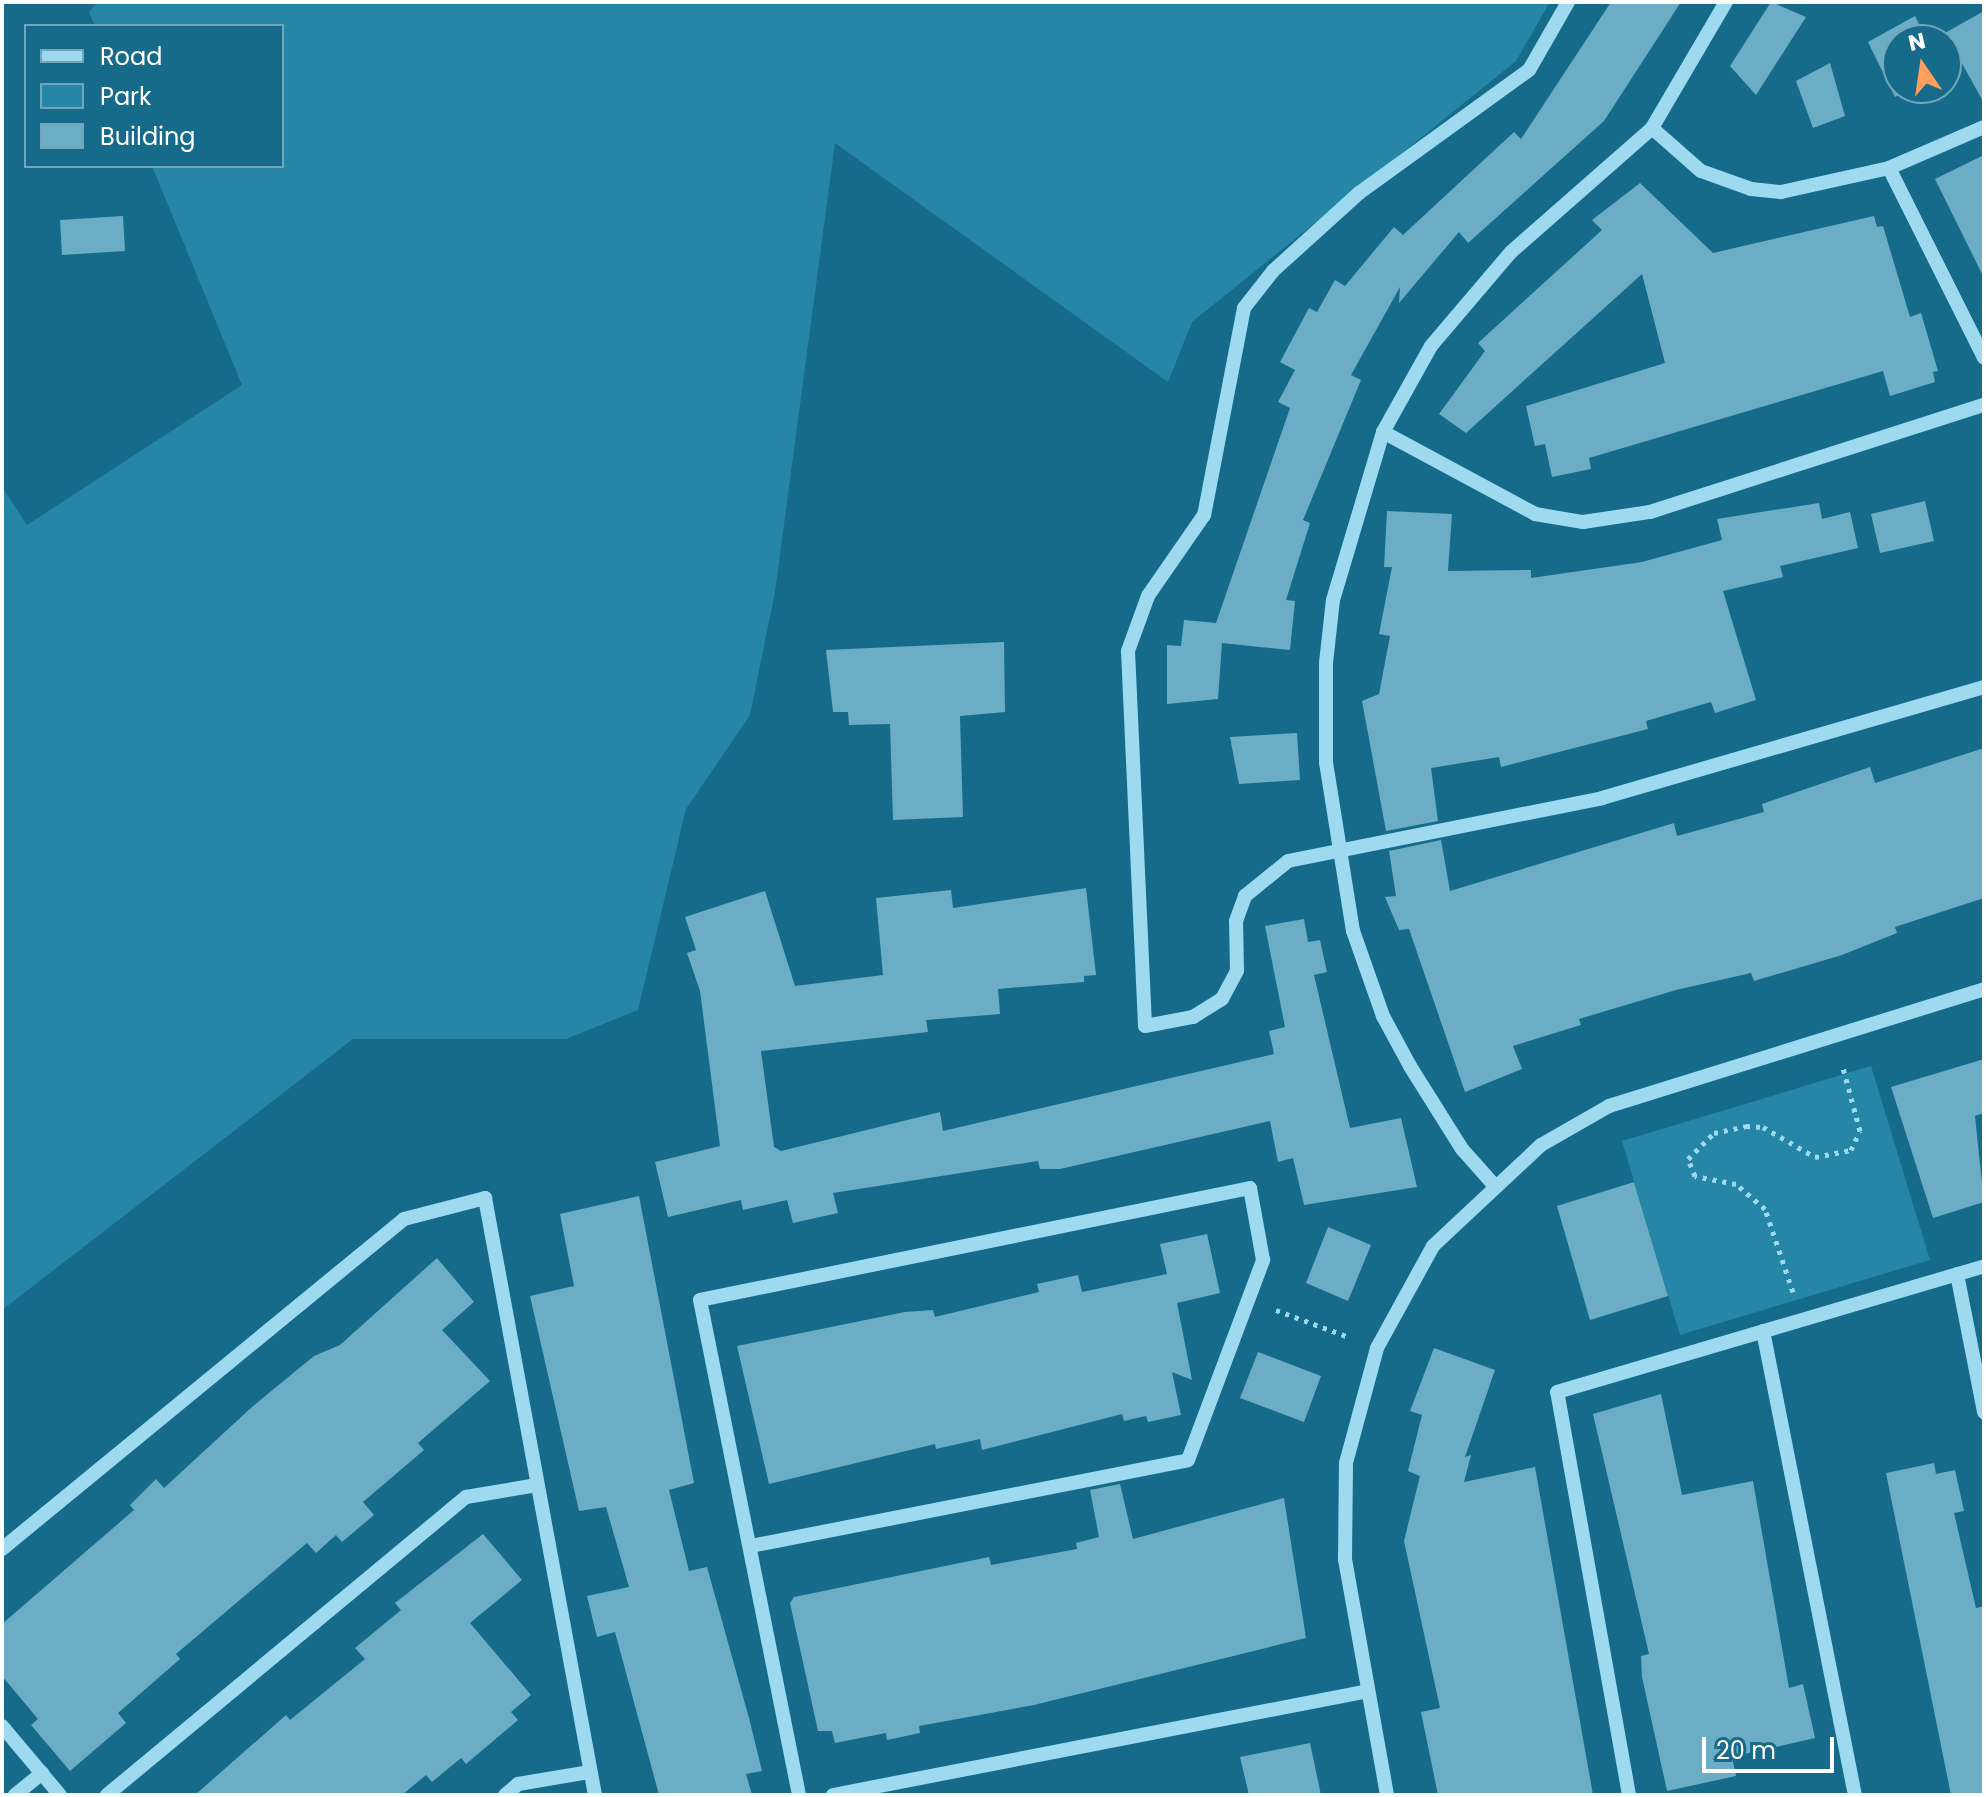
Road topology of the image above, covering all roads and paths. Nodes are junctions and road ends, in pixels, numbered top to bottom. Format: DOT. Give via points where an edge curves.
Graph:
graph roads {
  1 [pos="1568,2"];
  2 [pos="1726,2"];
  3 [pos="1984,127"];
  4 [pos="1652,128"];
  5 [pos="1889,168"];
  6 [pos="1984,358"];
  7 [pos="1984,405"];
  8 [pos="1383,432"];
  9 [pos="1984,687"];
  10 [pos="1336,851"];
  11 [pos="1984,989"];
  12 [pos="1842,1064"];
  13 [pos="1494,1185"];
  14 [pos="1984,1266"];
  15 [pos="1957,1274"];
  16 [pos="1249,1299"];
  17 [pos="1802,1320"];
  18 [pos="1763,1331"];
  19 [pos="1352,1338"];
  20 [pos="1984,1412"];
  21 [pos="537,1485"];
  22 [pos="751,1546"];
  23 [pos="2,1549"];
  24 [pos="1368,1691"];
  25 [pos="2,1726"];
  26 [pos="590,1772"];
  27 [pos="42,1773"];
  28 [pos="15,1795"];
  29 [pos="60,1795"];
  30 [pos="107,1795"];
  31 [pos="505,1795"];
  32 [pos="595,1795"];
  33 [pos="799,1795"];
  34 [pos="833,1795"];
  35 [pos="1387,1795"];
  36 [pos="1629,1795"];
  37 [pos="1855,1795"];
  1 -- 10 [label="street" via="1529,70 1359,193 1273,271 1244,308 1204,515 1148,596 1128,651 1145,1026 1193,1017 1222,999 1237,971 1236,921 1245,896 1288,861"];
  2 -- 4 [label="street"];
  3 -- 5 [label="street"];
  4 -- 5 [label="street" via="1701,171 1751,189 1811,189"];
  4 -- 8 [label="street" via="1511,252 1431,346"];
  5 -- 6 [label="street"];
  7 -- 8 [label="street" via="1650,512 1583,522 1535,514"];
  8 -- 10 [label="street" via="1347,538 1326,663 1326,762"];
  9 -- 10 [label="street" via="1602,798"];
  10 -- 13 [label="street" via="1353,931 1383,1016 1462,1149"];
  11 -- 13 [label="street" via="1609,1106 1541,1145"];
  12 -- 17 [label="path" via="1860,1131 1851,1150 1815,1157 1763,1127 1746,1126 1714,1133 1688,1159 1695,1176 1736,1184 1765,1209"];
  13 -- 24 [label="street" via="1433,1246 1408,1284 1368,1369 1355,1415 1346,1463 1345,1559"];
  14 -- 15 [label="street"];
  15 -- 17 [label="street"];
  15 -- 20 [label="street"];
  16 -- 19 [label="path"];
  16 -- 22 [label="street" via="1188,1460"];
  16 -- 22 [label="street" via="1263,1260 1250,1188 700,1300"];
  17 -- 18 [label="street"];
  18 -- 36 [label="street" via="1557,1392"];
  18 -- 37 [label="street"];
  21 -- 23 [label="street" via="485,1198 404,1219"];
  21 -- 26 [label="street"];
  21 -- 30 [label="street" via="466,1497"];
  22 -- 33 [label="street"];
  24 -- 34 [label="street"];
  24 -- 35 [label="street"];
  25 -- 27 [label="street"];
  26 -- 31 [label="street" via="518,1784"];
  26 -- 32 [label="street"];
  27 -- 28 [label="street"];
  27 -- 29 [label="street"];
}
